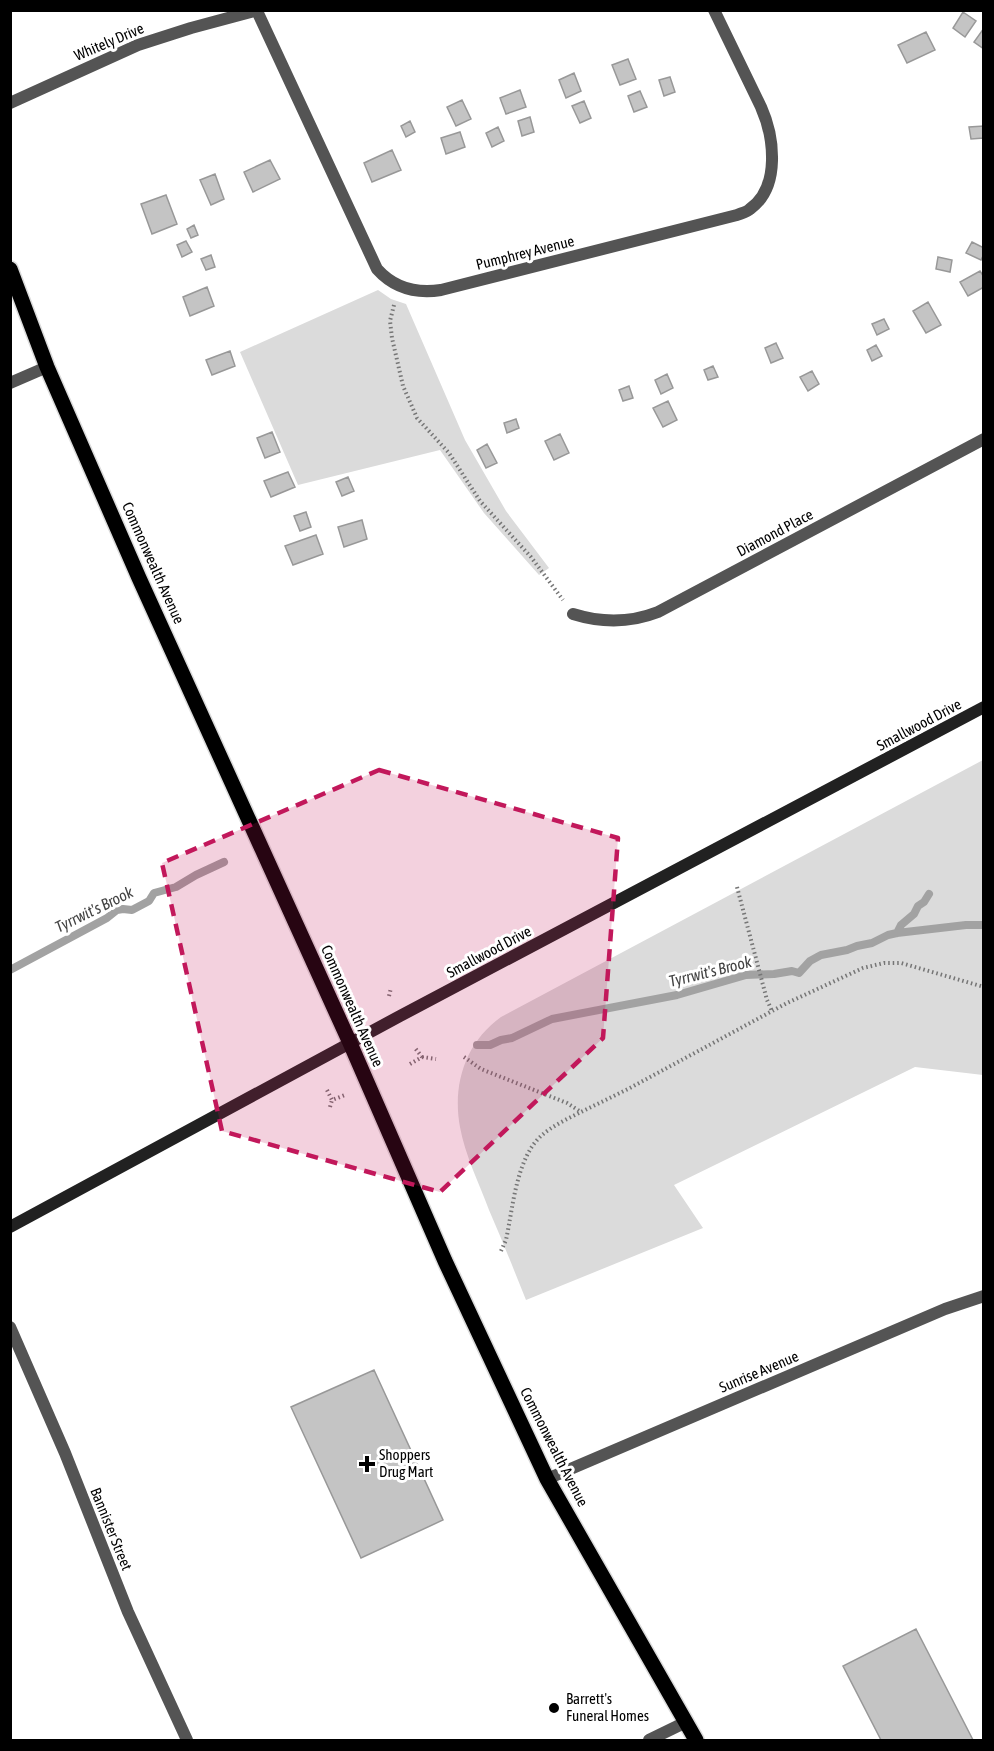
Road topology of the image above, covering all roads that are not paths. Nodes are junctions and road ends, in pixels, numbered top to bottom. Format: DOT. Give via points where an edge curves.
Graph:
graph roads {
  1 [pos="714,10"];
  2 [pos="258,11"];
  3 [pos="10,103"];
  4 [pos="10,269"];
  5 [pos="47,367"];
  6 [pos="10,383"];
  7 [pos="984,439"];
  8 [pos="573,614"];
  9 [pos="984,707"];
  10 [pos="350,1043"];
  11 [pos="10,1227"];
  12 [pos="984,1296"];
  13 [pos="10,1327"];
  14 [pos="547,1479"];
  15 [pos="686,1722"];
  16 [pos="187,1740"];
  17 [pos="649,1740"];
  18 [pos="696,1740"];
  1 -- 2 [label="street, Pumphrey Avenue" via="771,136 767,186 760,200 737,215 428,292 403,288 384,277 372,260"];
  2 -- 3 [label="street, Whitely Drive" via="138,45"];
  4 -- 5 [label="main road, Commonwealth Avenue"];
  5 -- 6 [label="street"];
  5 -- 10 [label="main road, Commonwealth Avenue"];
  7 -- 8 [label="street, Diamond Place" via="658,612 616,621"];
  9 -- 10 [label="street, Smallwood Drive"];
  10 -- 11 [label="street, Smallwood Drive"];
  10 -- 14 [label="main road, Commonwealth Avenue" via="445,1261"];
  12 -- 14 [label="street, Sunrise Avenue" via="945,1309"];
  13 -- 16 [label="street, Bannister Street" via="128,1612"];
  14 -- 15 [label="main road, Commonwealth Avenue"];
  15 -- 17 [label="street"];
  15 -- 18 [label="main road, Commonwealth Avenue"];
}
